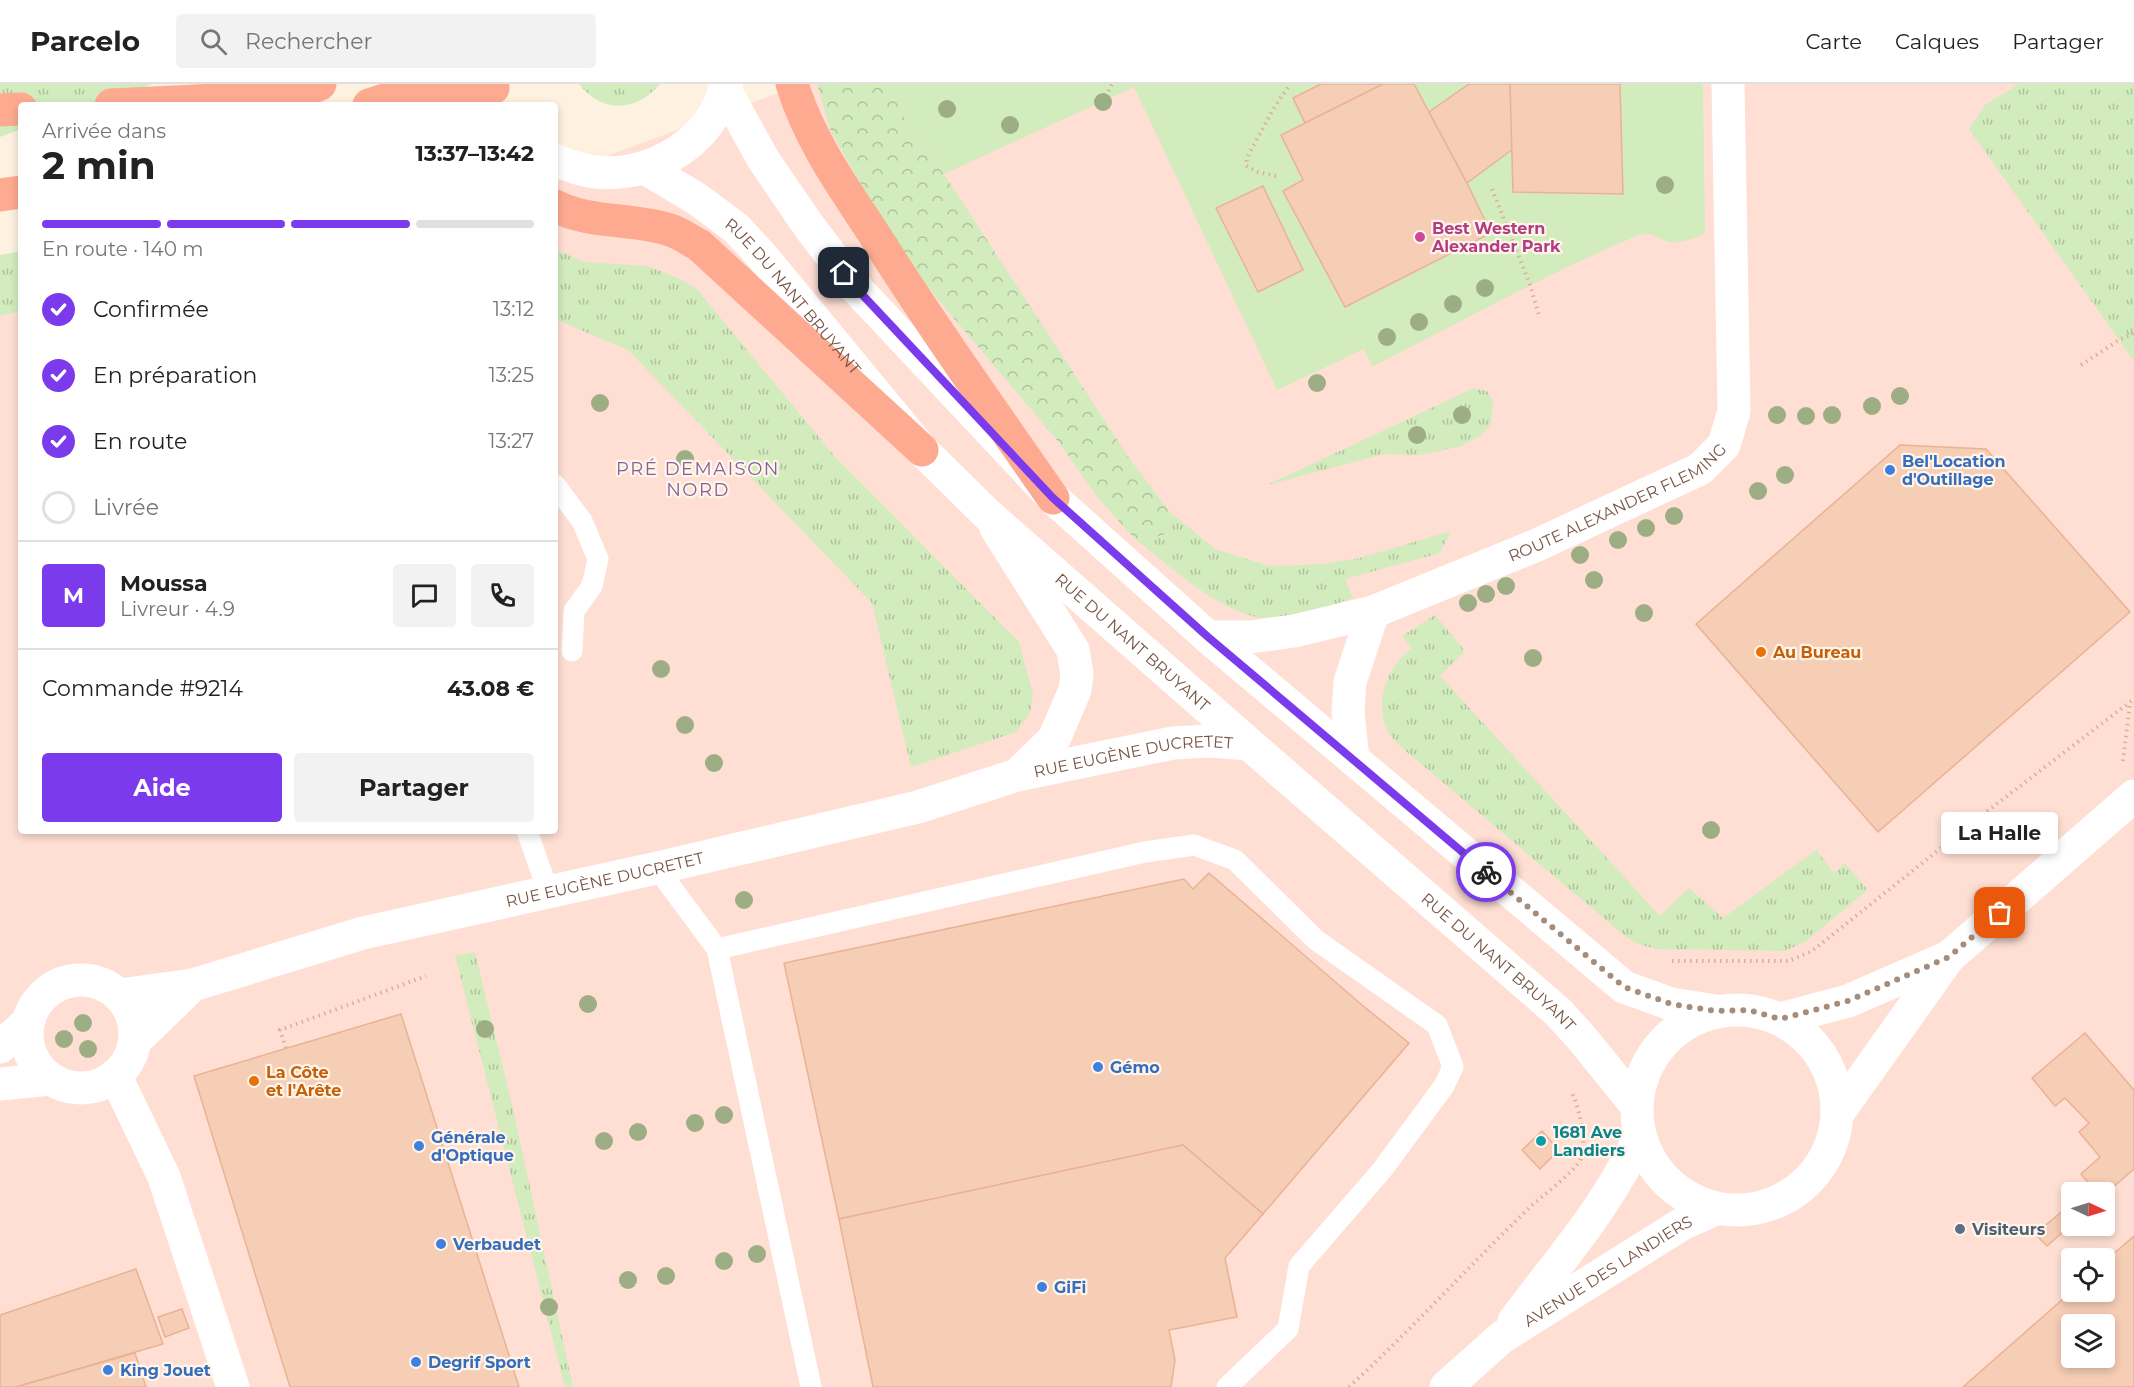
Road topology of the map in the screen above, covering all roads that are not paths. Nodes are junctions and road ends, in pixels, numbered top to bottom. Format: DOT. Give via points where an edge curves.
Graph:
graph roads {
  1 [pos="320,84"];
  2 [pos="792,84"];
  3 [pos="1728,84"];
  4 [pos="726,87"];
  5 [pos="495,92"];
  6 [pos="174,102"];
  7 [pos="378,102"];
  8 [pos="18,109"];
  9 [pos="0,110"];
  10 [pos="558,161"];
  11 [pos="645,168"];
  12 [pos="558,207"];
  13 [pos="922,450"];
  14 [pos="558,489"];
  15 [pos="1053,498"];
  16 [pos="987,514"];
  17 [pos="1373,612"];
  18 [pos="1208,637"];
  19 [pos="572,651"];
  20 [pos="1248,744"];
  21 [pos="1353,759"];
  22 [pos="1017,775"];
  23 [pos="2126,803"];
  24 [pos="528,834"];
  25 [pos="657,868"];
  26 [pos="548,891"];
  27 [pos="717,950"];
  28 [pos="1949,957"];
  29 [pos="193,985"];
  30 [pos="119,995"];
  31 [pos="1716,1011"];
  32 [pos="1780,1019"];
  33 [pos="29,1021"];
  34 [pos="135,1041"];
  35 [pos="0,1047"];
  36 [pos="116,1076"];
  37 [pos="51,1079"];
  38 [pos="0,1084"];
  39 [pos="1838,1113"];
  40 [pos="1638,1121"];
  41 [pos="1716,1209"];
  42 [pos="1502,1337"];
  43 [pos="233,1387"];
  44 [pos="811,1387"];
  45 [pos="1227,1387"];
  46 [pos="1446,1387"];
  1 -- 6 [label="highway" via="279,97"];
  2 -- 15 [label="highway" via="804,119 826,160 903,281"];
  3 -- 17 [label="main road, ROUTE ALEXANDER FLEMING" via="1734,411 1724,445 1700,469 1537,545"];
  4 -- 11 [label="main road" via="713,116 694,139"];
  4 -- 15 [label="main road" via="763,159 856,288"];
  5 -- 7 [label="highway" via="429,90"];
  8 -- 9 [label="highway"];
  10 -- 11 [label="main road" via="587,171 616,173"];
  11 -- 13 [label="main road, RUE DU NANT BRUYANT" via="736,228"];
  12 -- 13 [label="highway" via="590,217 672,230 699,245"];
  13 -- 16 [label="main road, RUE DU NANT BRUYANT"];
  14 -- 19 [label="lane" via="582,521 598,559 592,586 574,611"];
  15 -- 18 [label="main road"];
  16 -- 20 [label="main road, RUE DU NANT BRUYANT"];
  16 -- 22 [label="main road, RUE EUGÈNE DUCRETET" via="1072,650 1077,674 1075,690 1054,739"];
  17 -- 18 [label="main road, ROUTE ALEXANDER FLEMING" via="1294,632"];
  17 -- 21 [label="main road" via="1350,682 1348,712"];
  18 -- 21 [label="main road"];
  20 -- 22 [label="main road, RUE EUGÈNE DUCRETET" via="1173,743"];
  20 -- 40 [label="main road, RUE DU NANT BRUYANT" via="1558,1012 1581,1036"];
  21 -- 31 [label="main road" via="1624,987 1671,1004"];
  22 -- 25 [label="main road, RUE EUGÈNE DUCRETET" via="918,807"];
  23 -- 28 [label="main road"];
  24 -- 26 [label="lane"];
  25 -- 26 [label="main road, RUE EUGÈNE DUCRETET"];
  25 -- 27 [label="lane"];
  26 -- 29 [label="main road, RUE EUGÈNE DUCRETET" via="363,933"];
  27 -- 44 [label="lane"];
  27 -- 45 [label="lane" via="1145,852 1194,845 1236,860 1316,940 1437,1025 1453,1067 1444,1086 1382,1170 1299,1266 1288,1329"];
  28 -- 32 [label="main road" via="1848,1001"];
  28 -- 39 [label="main road"];
  29 -- 30 [label="main road, RUE EUGÈNE DUCRETET"];
  29 -- 34 [label="main road, RUE EUGÈNE DUCRETET"];
  30 -- 33 [label="main road" via="92,981 62,983 35,1005"];
  30 -- 34 [label="main road" via="135,1024"];
  31 -- 32 [label="main road" via="1749,1010"];
  31 -- 40 [label="main road" via="1691,1020 1669,1035 1652,1055 1641,1079"];
  32 -- 39 [label="main road" via="1804,1035 1823,1058 1834,1084"];
  33 -- 35 [label="main road"];
  33 -- 37 [label="main road" via="31,1053"];
  34 -- 36 [label="main road"];
  36 -- 37 [label="main road" via="99,1085 80,1088"];
  36 -- 43 [label="main road" via="164,1177"];
  37 -- 38 [label="main road"];
  39 -- 41 [label="main road" via="1832,1144 1817,1171 1795,1193 1770,1205 1743,1211"];
  40 -- 41 [label="main road" via="1655,1170 1682,1195"];
  40 -- 42 [label="main road, AVENUE DES LANDIERS" via="1625,1169"];
  41 -- 42 [label="main road, AVENUE DES LANDIERS" via="1682,1224"];
  42 -- 46 [label="main road, AVENUE DES LANDIERS"];
}
